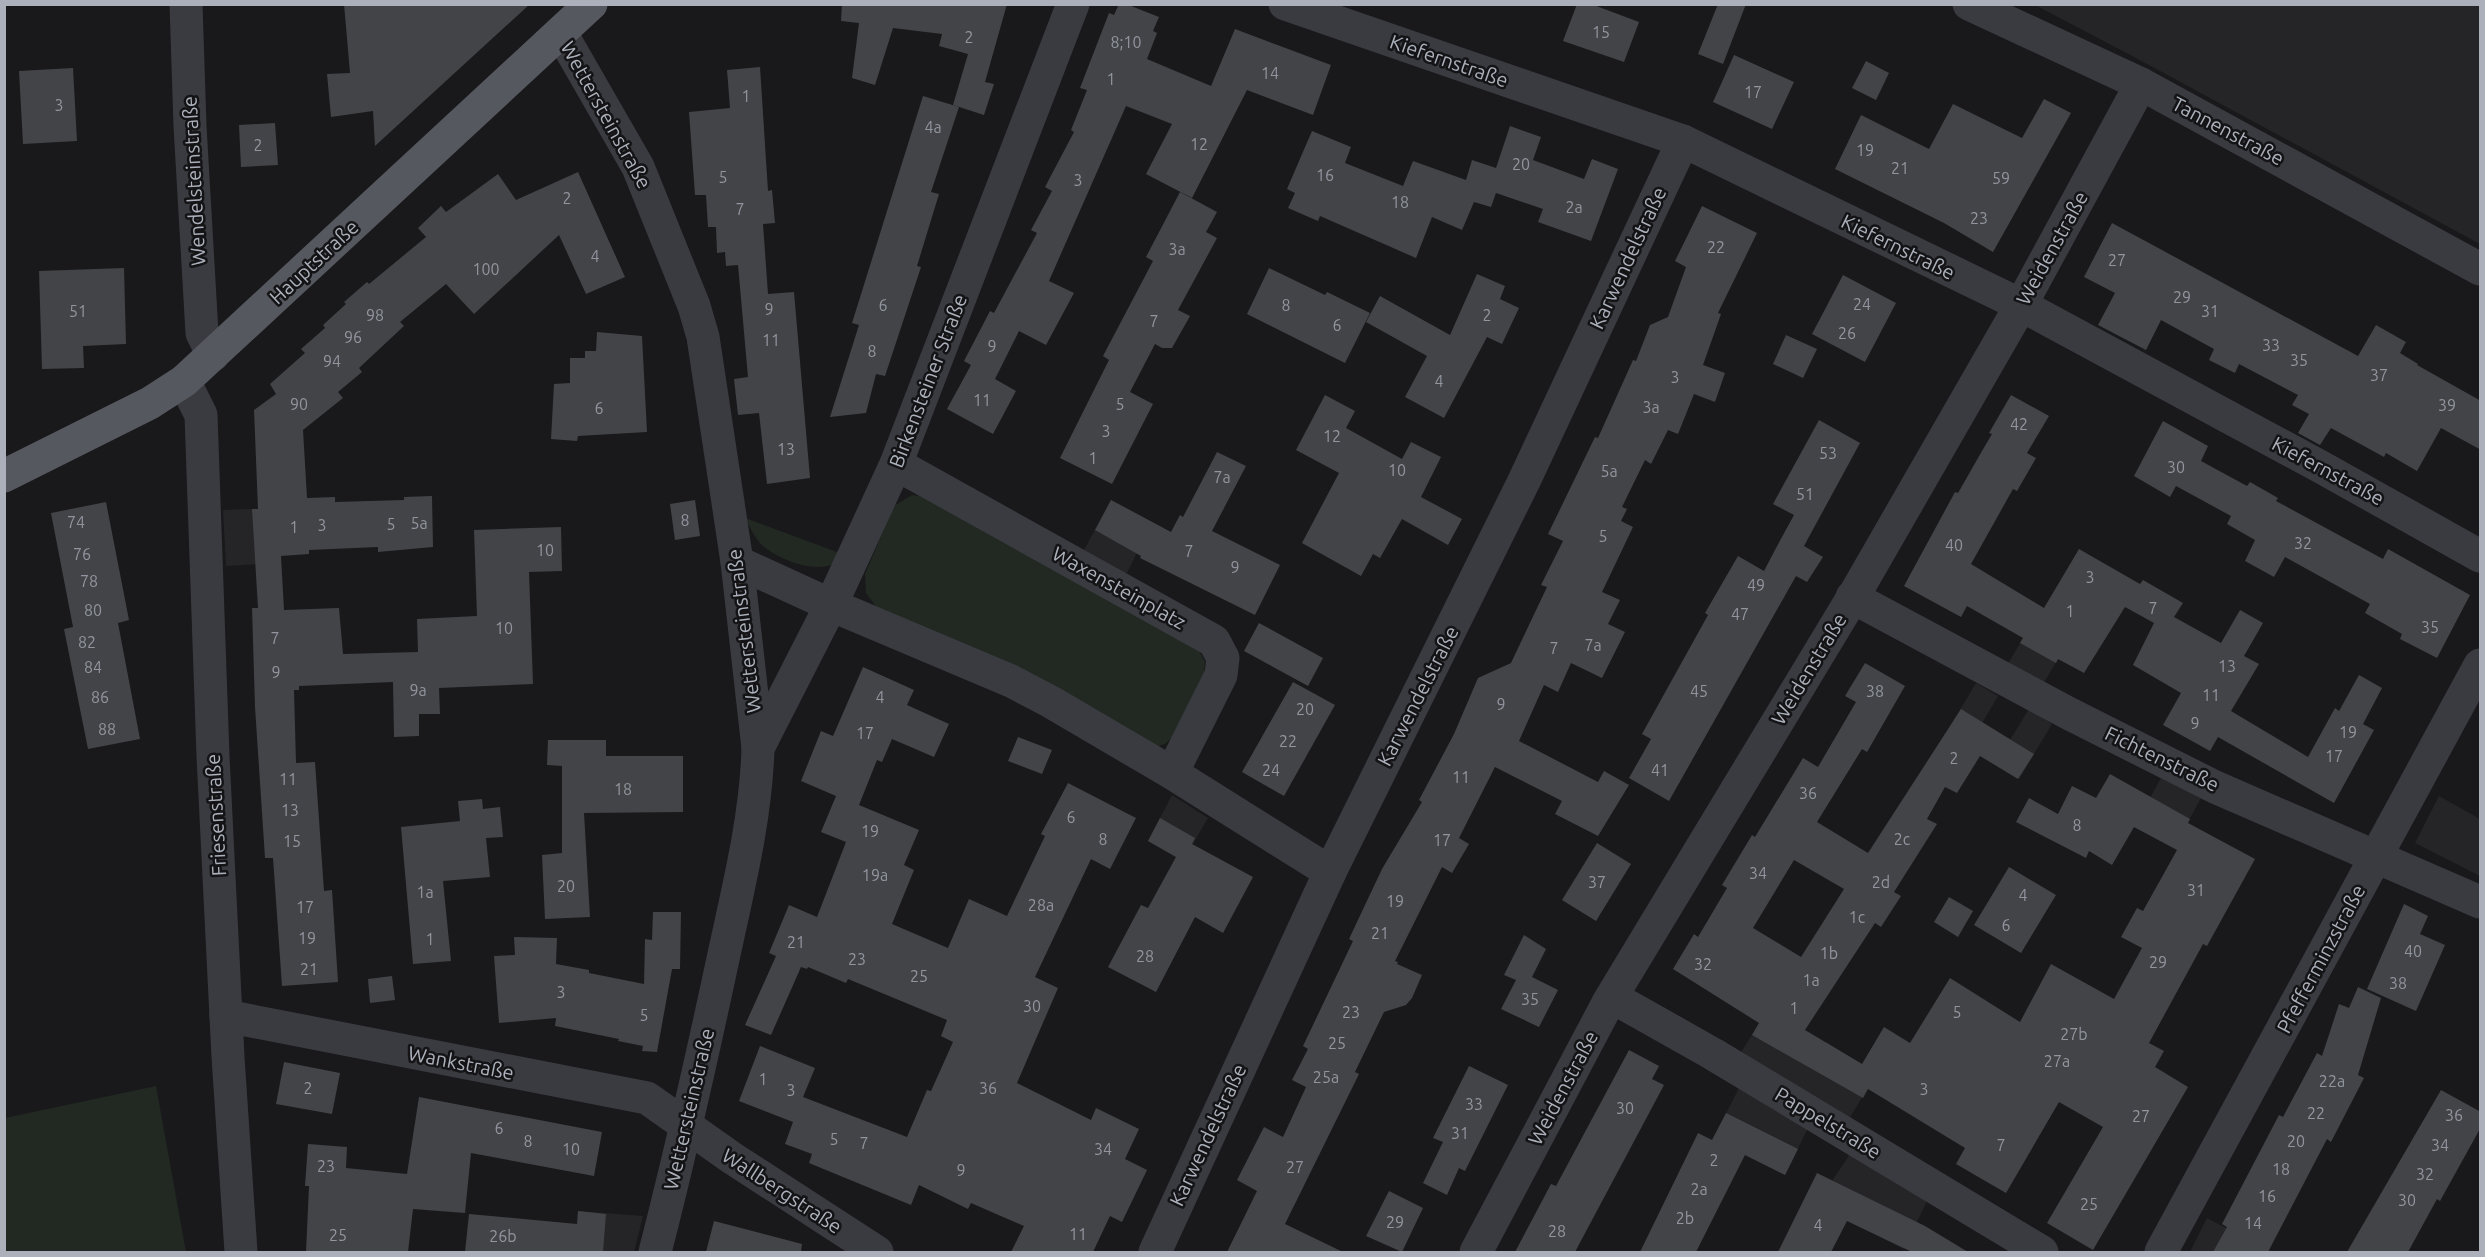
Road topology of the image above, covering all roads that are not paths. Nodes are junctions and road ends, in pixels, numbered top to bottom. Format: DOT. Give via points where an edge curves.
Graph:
graph roads {
  1 [pos="186,4"];
  2 [pos="591,4"];
  3 [pos="1074,4"];
  4 [pos="1285,4"];
  5 [pos="1969,4"];
  6 [pos="561,33"];
  7 [pos="2141,84"];
  8 [pos="1683,141"];
  9 [pos="2481,270"];
  10 [pos="2021,305"];
  11 [pos="213,355"];
  12 [pos="184,381"];
  13 [pos="896,464"];
  14 [pos="4,476"];
  15 [pos="2481,556"];
  16 [pos="737,562"];
  17 [pos="1852,597"];
  18 [pos="831,605"];
  19 [pos="2481,665"];
  20 [pos="758,747"];
  21 [pos="1172,773"];
  22 [pos="2376,857"];
  23 [pos="1330,872"];
  24 [pos="2481,902"];
  25 [pos="1612,997"];
  26 [pos="226,1016"];
  27 [pos="687,1128"];
  28 [pos="241,1252"];
  29 [pos="655,1252"];
  30 [pos="877,1252"];
  31 [pos="1155,1252"];
  32 [pos="1476,1252"];
  33 [pos="2042,1252"];
  34 [pos="2160,1252"];
  1 -- 11 [label="street, Wendelsteinstraße" via="202,333"];
  2 -- 6 [label="main road, Hauptstraße"];
  3 -- 13 [label="street, Birkensteiner Straße"];
  4 -- 8 [label="street, Kiefernstraße"];
  5 -- 7 [label="street, Tannenstraße"];
  6 -- 11 [label="main road, Hauptstraße"];
  6 -- 16 [label="street, Wettersteinstraße" via="638,167 694,306 705,344"];
  7 -- 9 [label="street, Tannenstraße"];
  7 -- 10 [label="street, Weidenstraße"];
  8 -- 10 [label="street, Kiefernstraße"];
  8 -- 23 [label="street, Karwendelstraße" via="1524,481"];
  10 -- 15 [label="street, Kiefernstraße"];
  10 -- 17 [label="street, Weidenstraße"];
  11 -- 12 [label="main road, Hauptstraße"];
  12 -- 14 [label="main road, Hauptstraße" via="150,403"];
  12 -- 26 [label="street, Friesenstraße" via="201,415"];
  13 -- 18 [label="street, Birkensteiner Straße"];
  13 -- 21 [label="street, Waxensteinplatz" via="1214,641 1223,658 1221,675"];
  16 -- 18 [label="street"];
  16 -- 20 [label="street, Wettersteinstraße"];
  17 -- 22 [label="street, Fichtenstraße" via="2215,787"];
  17 -- 25 [label="street, Weidenstraße"];
  18 -- 20 [label="street, Birkensteiner Straße"];
  18 -- 21 [label="street" via="1011,681"];
  19 -- 22 [label="street, Pfefferminzstraße"];
  20 -- 27 [label="street, Wettersteinstraße" via="742,871"];
  21 -- 23 [label="street"];
  22 -- 24 [label="street, Fichtenstraße"];
  22 -- 34 [label="street, Pfefferminzstraße"];
  23 -- 31 [label="street, Karwendelstraße"];
  25 -- 32 [label="street, Weidenstraße"];
  25 -- 33 [label="street, Pappelstraße"];
  26 -- 27 [label="street, Wankstraße" via="647,1098"];
  26 -- 28 [label="street, Friesenstraße"];
  27 -- 29 [label="street, Wettersteinstraße"];
  27 -- 30 [label="street, Wallbergstraße"];
}
